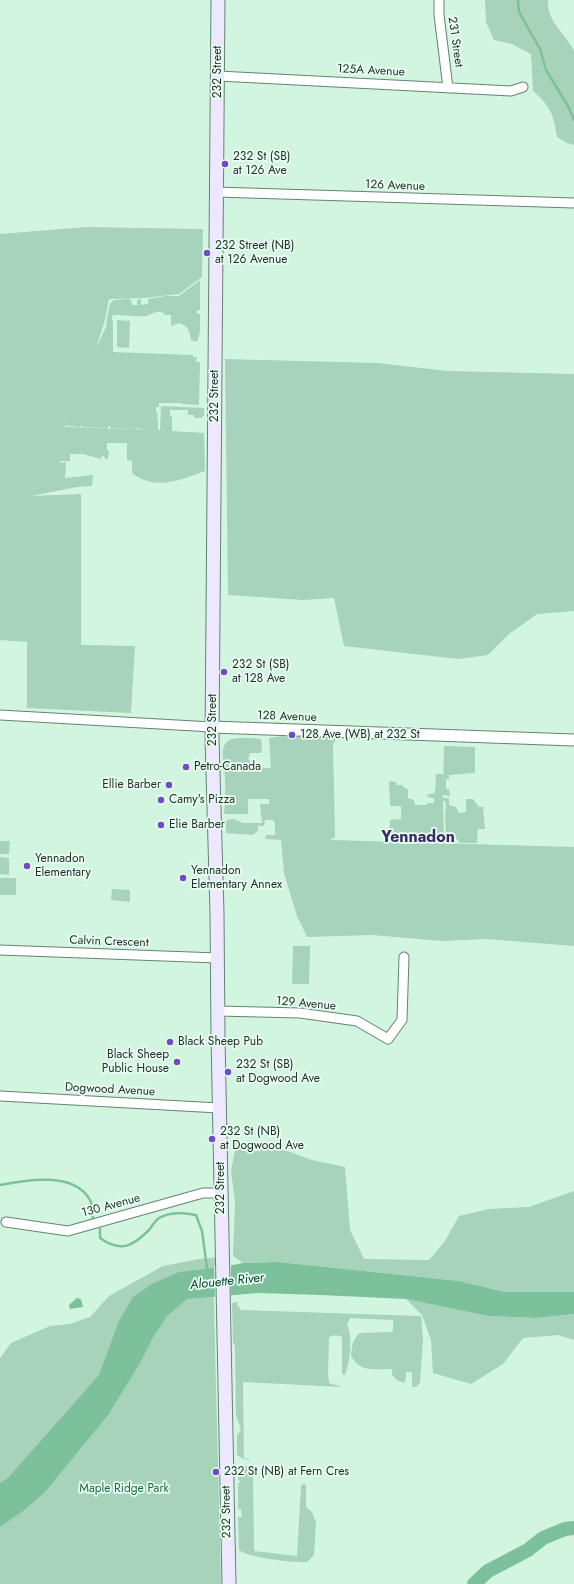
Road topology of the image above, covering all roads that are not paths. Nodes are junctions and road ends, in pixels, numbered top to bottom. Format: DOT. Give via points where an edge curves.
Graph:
graph roads {
  1 [pos="218,0"];
  2 [pos="439,0"];
  3 [pos="218,76"];
  4 [pos="523,87"];
  5 [pos="448,88"];
  6 [pos="216,192"];
  7 [pos="574,203"];
  8 [pos="0,715"];
  9 [pos="212,727"];
  10 [pos="574,740"];
  11 [pos="0,950"];
  12 [pos="404,957"];
  13 [pos="218,958"];
  14 [pos="218,1011"];
  15 [pos="0,1096"];
  16 [pos="219,1108"];
  17 [pos="221,1193"];
  18 [pos="6,1222"];
  19 [pos="229,1584"];
  1 -- 3 [label="main road, 232 Street"];
  2 -- 5 [label="street, 231 Street"];
  3 -- 5 [label="street, 125A Avenue"];
  3 -- 6 [label="main road, 232 Street"];
  4 -- 5 [label="street, 125A Avenue" via="511,91"];
  6 -- 7 [label="street, 126 Avenue"];
  6 -- 9 [label="main road, 232 Street"];
  8 -- 9 [label="street, 128 Avenue"];
  9 -- 10 [label="street, 128 Avenue"];
  9 -- 13 [label="main road, 232 Street"];
  11 -- 13 [label="street, Calvin Crescent"];
  12 -- 14 [label="street, 129 Avenue" via="402,1020 388,1039 357,1021 300,1013"];
  13 -- 14 [label="main road, 232 Street"];
  14 -- 16 [label="main road, 232 Street"];
  15 -- 16 [label="street, Dogwood Avenue"];
  16 -- 17 [label="main road, 232 Street"];
  17 -- 18 [label="street, 130 Avenue" via="203,1193 68,1231"];
  17 -- 19 [label="main road, 232 Street"];
}
